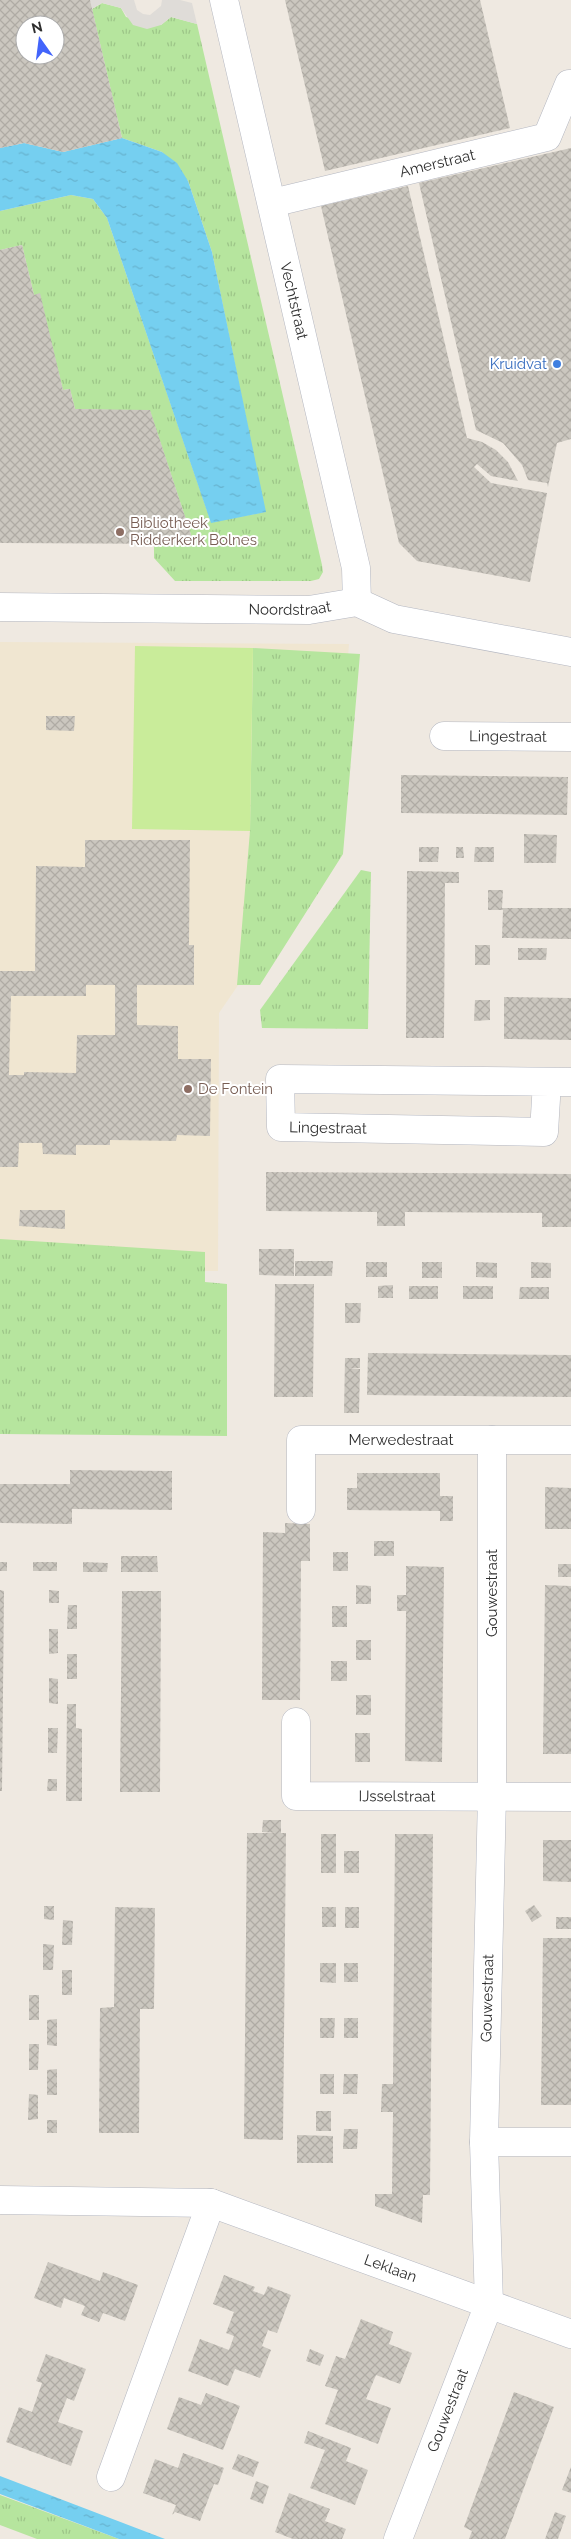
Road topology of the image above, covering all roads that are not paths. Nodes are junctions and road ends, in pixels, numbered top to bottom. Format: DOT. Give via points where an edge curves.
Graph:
graph roads {
  1 [pos="224,0"];
  2 [pos="569,84"];
  3 [pos="272,203"];
  4 [pos="357,602"];
  5 [pos="0,607"];
  6 [pos="571,652"];
  7 [pos="444,736"];
  8 [pos="571,737"];
  9 [pos="559,1082"];
  10 [pos="492,1440"];
  11 [pos="571,1440"];
  12 [pos="301,1510"];
  13 [pos="296,1722"];
  14 [pos="492,1795"];
  15 [pos="571,1797"];
  16 [pos="484,2142"];
  17 [pos="571,2142"];
  18 [pos="0,2200"];
  19 [pos="211,2203"];
  20 [pos="489,2304"];
  21 [pos="571,2334"];
  22 [pos="111,2477"];
  23 [pos="398,2539"];
  1 -- 3 [label="street, Vechtstraat"];
  2 -- 3 [label="street, Amerstraat" via="547,137"];
  3 -- 4 [label="street, Vechtstraat" via="356,568"];
  4 -- 5 [label="street, Noordstraat" via="309,610"];
  4 -- 6 [label="street" via="394,619"];
  7 -- 8 [label="street, Lingestraat"];
  9 -- 9 [label="street, Lingestraat" via="280,1079 281,1127 544,1132"];
  10 -- 11 [label="street, Merwedestraat"];
  10 -- 12 [label="street, Merwedestraat" via="301,1440"];
  10 -- 14 [label="street, Gouwestraat"];
  13 -- 14 [label="street, IJsselstraat" via="296,1796"];
  14 -- 15 [label="street, IJsselstraat"];
  14 -- 16 [label="street, Gouwestraat"];
  16 -- 17 [label="street"];
  16 -- 20 [label="street, Gouwestraat"];
  18 -- 19 [label="street, Leklaan"];
  19 -- 20 [label="street, Leklaan"];
  19 -- 22 [label="street"];
  20 -- 21 [label="street, Leklaan"];
  20 -- 23 [label="street, Gouwestraat"];
}
